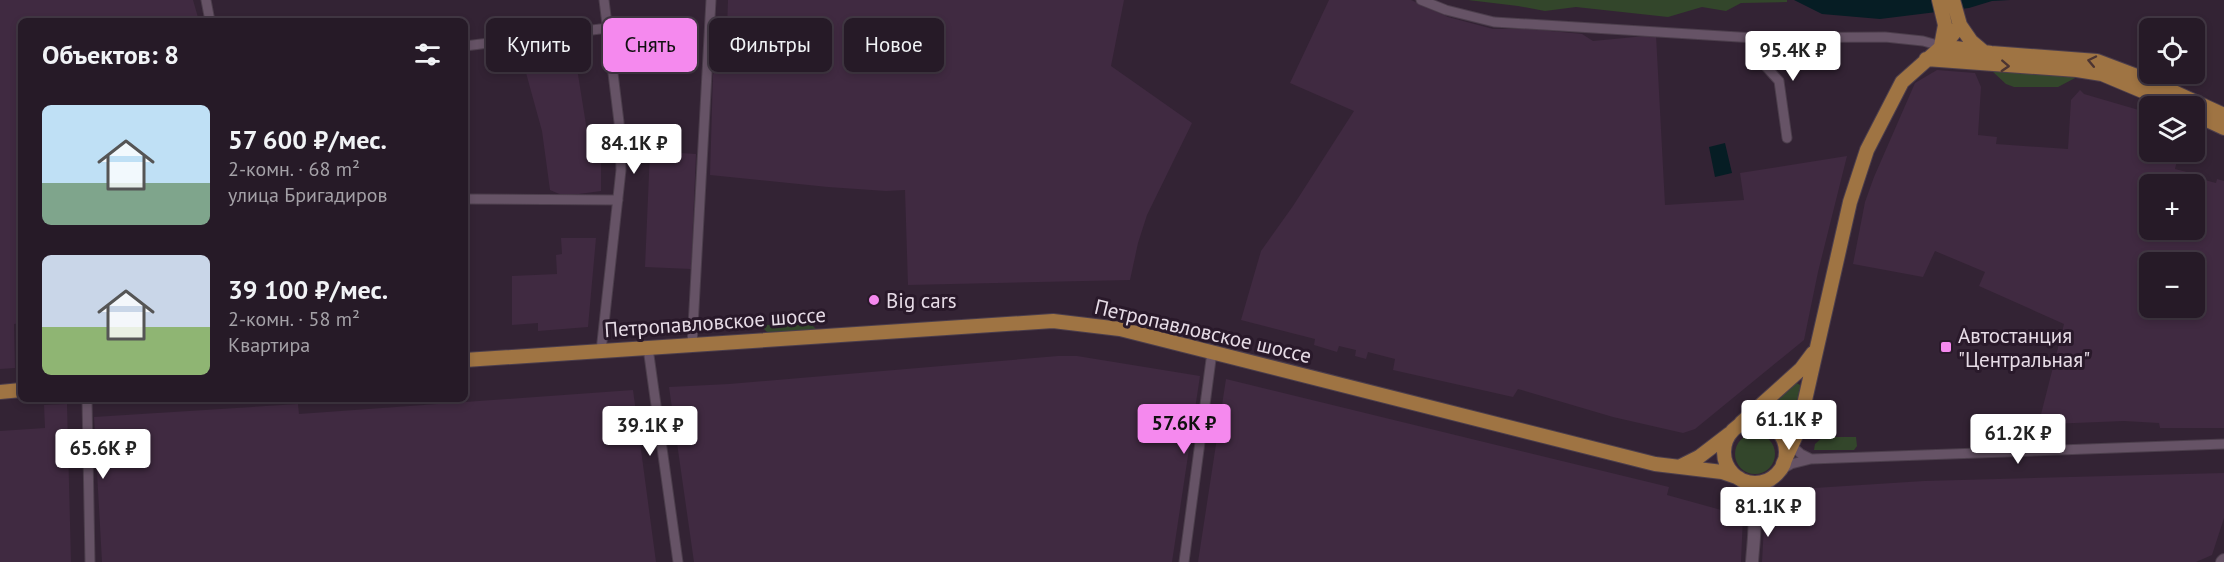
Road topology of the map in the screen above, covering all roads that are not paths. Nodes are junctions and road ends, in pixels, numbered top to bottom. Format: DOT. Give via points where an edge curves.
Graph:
graph roads {
  1 [pos="206,0"];
  2 [pos="604,0"];
  3 [pos="711,0"];
  4 [pos="1421,0"];
  5 [pos="1939,0"];
  6 [pos="1953,0"];
  7 [pos="209,18"];
  8 [pos="607,18"];
  9 [pos="1954,20"];
  10 [pos="603,29"];
  11 [pos="1755,38"];
  12 [pos="468,46"];
  13 [pos="1941,46"];
  14 [pos="1984,52"];
  15 [pos="1926,59"];
  16 [pos="1967,63"];
  17 [pos="613,72"];
  18 [pos="2154,96"];
  19 [pos="2224,115"];
  20 [pos="2205,119"];
  21 [pos="2224,128"];
  22 [pos="1787,138"];
  23 [pos="468,199"];
  24 [pos="618,200"];
  25 [pos="692,345"];
  26 [pos="648,348"];
  27 [pos="1816,349"];
  28 [pos="601,351"];
  29 [pos="1212,352"];
  30 [pos="468,360"];
  31 [pos="18,390"];
  32 [pos="0,392"];
  33 [pos="87,402"];
  34 [pos="1735,429"];
  35 [pos="1781,436"];
  36 [pos="2224,444"];
  37 [pos="1793,446"];
  38 [pos="1811,459"];
  39 [pos="1681,466"];
  40 [pos="1778,471"];
  41 [pos="1739,478"];
  42 [pos="1755,513"];
  43 [pos="90,562"];
  44 [pos="678,562"];
  45 [pos="1184,562"];
  46 [pos="1752,562"];
  1 -- 7 [label="street"];
  2 -- 8 [label="street"];
  3 -- 25 [label="street"];
  4 -- 11 [label="street" via="1494,22"];
  5 -- 9 [label="main road"];
  6 -- 9 [label="main road"];
  9 -- 13 [label="main road" via="1952,36"];
  9 -- 14 [label="main road"];
  10 -- 12 [label="street"];
  11 -- 13 [label="street" via="1884,37"];
  11 -- 22 [label="street" via="1760,60 1779,81"];
  13 -- 14 [label="main road"];
  13 -- 15 [label="main road"];
  13 -- 16 [label="main road"];
  19 -- 14 [label="main road, one-way" via="2097,61"];
  15 -- 16 [label="main road"];
  15 -- 27 [label="main road" via="1902,82 1867,150 1850,202"];
  16 -- 18 [label="main road, one-way" via="2102,74"];
  17 -- 24 [label="street" via="621,170"];
  20 -- 21 [label="main road"];
  23 -- 24 [label="street"];
  24 -- 28 [label="street"];
  25 -- 26 [label="main road, Петропавловское шоссе"];
  25 -- 29 [label="main road, Петропавловское шоссе" via="1053,321 1120,329"];
  26 -- 28 [label="main road, Петропавловское шоссе"];
  26 -- 44 [label="street"];
  27 -- 34 [label="main road" via="1802,369"];
  27 -- 37 [label="main road"];
  28 -- 30 [label="main road, Петропавловское шоссе"];
  29 -- 39 [label="main road, Петропавловское шоссе" via="1655,464"];
  29 -- 45 [label="street"];
  31 -- 32 [label="main road"];
  33 -- 43 [label="street"];
  34 -- 35 [label="main road" via="1747,422 1766,424"];
  34 -- 39 [label="main road" via="1700,457"];
  34 -- 41 [label="main road" via="1724,452 1731,471"];
  35 -- 37 [label="street"];
  35 -- 40 [label="main road" via="1785,445"];
  36 -- 38 [label="street"];
  37 -- 38 [label="street"];
  37 -- 40 [label="main road"];
  38 -- 40 [label="street"];
  39 -- 41 [label="main road, Петропавловское шоссе"];
  40 -- 41 [label="main road" via="1760,482"];
  40 -- 42 [label="main road" via="1765,488"];
  41 -- 42 [label="main road" via="1748,488"];
  42 -- 46 [label="main road"];
}
